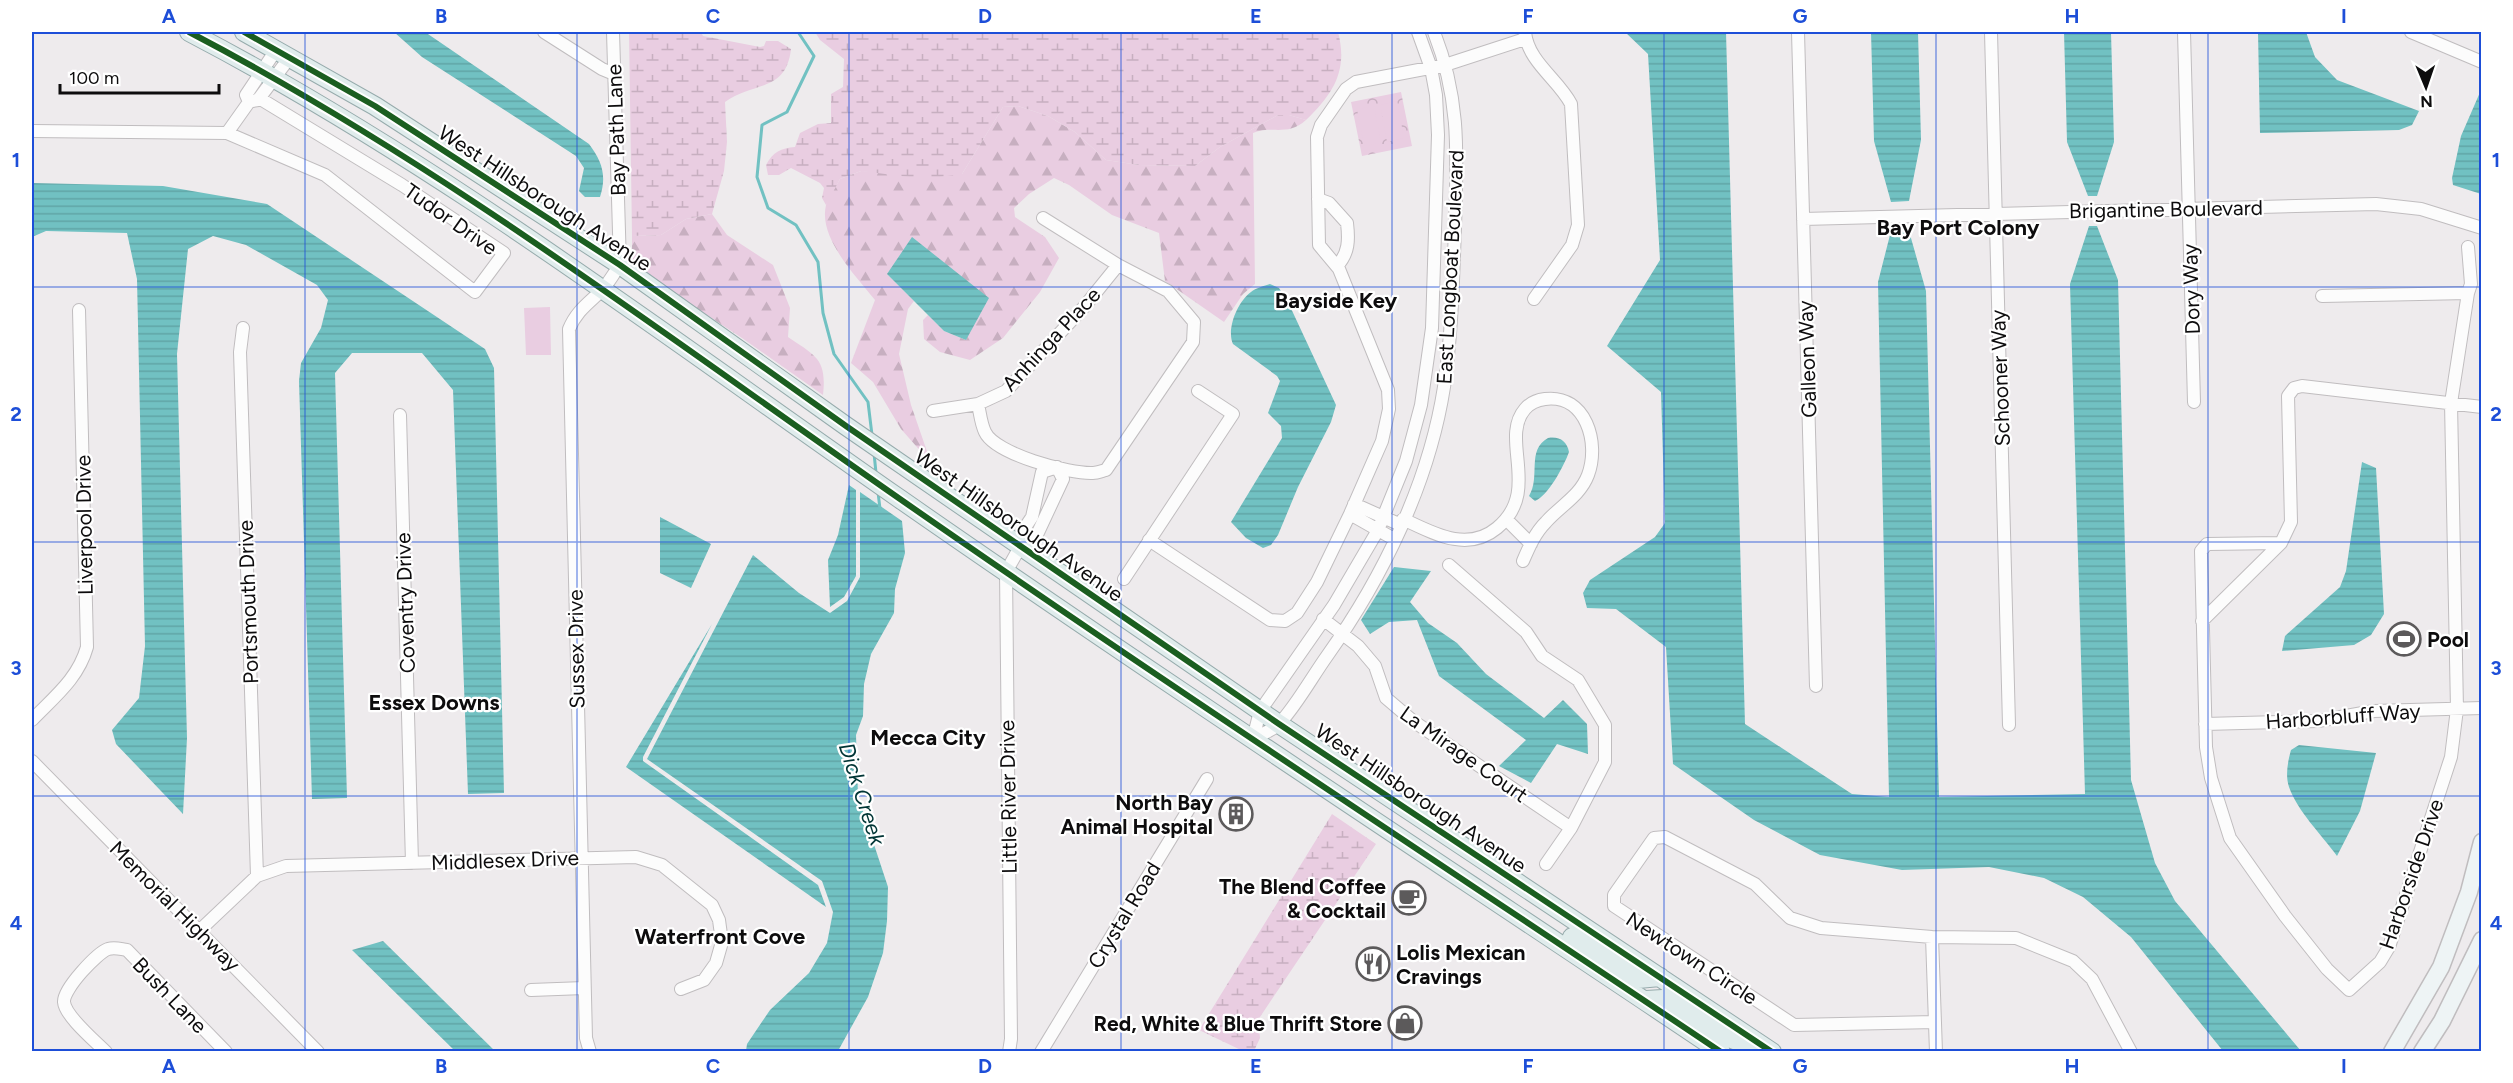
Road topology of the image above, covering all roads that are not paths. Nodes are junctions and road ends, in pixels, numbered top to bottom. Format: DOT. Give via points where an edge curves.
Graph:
graph roads {
  1 [pos="189,32"];
  2 [pos="244,32"];
  3 [pos="544,32"];
  4 [pos="613,32"];
  5 [pos="1418,32"];
  6 [pos="1434,32"];
  7 [pos="1798,32"];
  8 [pos="1991,32"];
  9 [pos="2184,32"];
  10 [pos="2411,32"];
  11 [pos="1525,35"];
  12 [pos="283,54"];
  13 [pos="2481,62"];
  14 [pos="1445,65"];
  15 [pos="1431,68"];
  16 [pos="269,74"];
  17 [pos="614,74"];
  18 [pos="254,100"];
  19 [pos="32,131"];
  20 [pos="227,133"];
  21 [pos="1318,199"];
  22 [pos="2189,208"];
  23 [pos="1995,213"];
  24 [pos="1043,218"];
  25 [pos="1803,219"];
  26 [pos="2481,228"];
  27 [pos="2468,247"];
  28 [pos="620,265"];
  29 [pos="1118,265"];
  30 [pos="1337,266"];
  31 [pos="603,288"];
  32 [pos="2468,292"];
  33 [pos="2322,296"];
  34 [pos="1534,299"];
  35 [pos="79,310"];
  36 [pos="243,328"];
  37 [pos="1198,391"];
  38 [pos="2194,402"];
  39 [pos="2451,403"];
  40 [pos="978,404"];
  41 [pos="2481,407"];
  42 [pos="933,411"];
  43 [pos="400,415"];
  44 [pos="1057,467"];
  45 [pos="1038,487"];
  46 [pos="1056,494"];
  47 [pos="1352,509"];
  48 [pos="1384,517"];
  49 [pos="1506,519"];
  50 [pos="1402,522"];
  51 [pos="1378,530"];
  52 [pos="1394,539"];
  53 [pos="1149,540"];
  54 [pos="2281,543"];
  55 [pos="1531,544"];
  56 [pos="1020,547"];
  57 [pos="1522,561"];
  58 [pos="1449,565"];
  59 [pos="1006,572"];
  60 [pos="1124,579"];
  61 [pos="1323,619"];
  62 [pos="2202,621"];
  63 [pos="1343,633"];
  64 [pos="1816,686"];
  65 [pos="2481,708"];
  66 [pos="2457,709"];
  67 [pos="1260,711"];
  68 [pos="32,720"];
  69 [pos="1279,724"];
  70 [pos="2205,724"];
  71 [pos="2009,725"];
  72 [pos="1253,739"];
  73 [pos="32,761"];
  74 [pos="1207,779"];
  75 [pos="1571,828"];
  76 [pos="2481,842"];
  77 [pos="580,858"];
  78 [pos="412,863"];
  79 [pos="1546,864"];
  80 [pos="257,876"];
  81 [pos="1509,910"];
  82 [pos="200,930"];
  83 [pos="1932,937"];
  84 [pos="2481,940"];
  85 [pos="1660,977"];
  86 [pos="584,988"];
  87 [pos="681,988"];
  88 [pos="531,990"];
  89 [pos="1645,1000"];
  90 [pos="1935,1022"];
  91 [pos="106,1052"];
  92 [pos="226,1052"];
  93 [pos="318,1052"];
  94 [pos="590,1052"];
  95 [pos="1009,1052"];
  96 [pos="1041,1052"];
  97 [pos="1721,1052"];
  98 [pos="1771,1052"];
  99 [pos="1936,1052"];
  100 [pos="2131,1052"];
  101 [pos="2392,1052"];
  102 [pos="2422,1052"];
  1 -- 16 [label="main road, West Hillsborough Avenue"];
  2 -- 12 [label="main road, West Hillsborough Avenue"];
  3 -- 17 [label="street"];
  4 -- 17 [label="street, Bay Path Lane"];
  5 -- 15 [label="street, East Longboat Boulevard"];
  6 -- 14 [label="street, East Longboat Boulevard"];
  7 -- 25 [label="street, Galleon Way"];
  8 -- 23 [label="street, Schooner Way"];
  9 -- 22 [label="street, Dory Way"];
  10 -- 13 [label="street"];
  11 -- 14 [label="street"];
  11 -- 34 [label="street" via="1536,61 1564,89 1571,104 1578,225 1572,245"];
  12 -- 16 [label="street"];
  12 -- 28 [label="main road, West Hillsborough Avenue" via="375,106"];
  14 -- 15 [label="street"];
  14 -- 50 [label="street, East Longboat Boulevard" via="1455,105 1458,140 1451,334 1434,434"];
  15 -- 21 [label="street" via="1356,82 1342,94 1318,131"];
  15 -- 48 [label="street, East Longboat Boulevard" via="1438,135 1430,354 1406,461"];
  16 -- 18 [label="street" via="246,95"];
  16 -- 31 [label="main road, West Hillsborough Avenue"];
  17 -- 28 [label="street, Bay Path Lane"];
  18 -- 20 [label="street"];
  18 -- 20 [label="street, Tudor Drive" via="402,185 504,253 475,292 325,175"];
  19 -- 20 [label="street, Tudor Drive"];
  21 -- 30 [label="street" via="1319,245"];
  21 -- 30 [label="street" via="1329,202 1347,223 1347,250"];
  22 -- 23 [label="street, Brigantine Boulevard"];
  22 -- 26 [label="street, Brigantine Boulevard" via="2376,204 2421,209"];
  22 -- 38 [label="street, Dory Way"];
  23 -- 25 [label="street, Brigantine Boulevard"];
  23 -- 71 [label="street, Schooner Way"];
  24 -- 29 [label="street"];
  25 -- 64 [label="street, Galleon Way"];
  27 -- 32 [label="street, Harborside Drive"];
  28 -- 31 [label="street, Sussex Drive"];
  28 -- 56 [label="main road, West Hillsborough Avenue"];
  29 -- 40 [label="street, Anhinga Place" via="1006,391"];
  29 -- 44 [label="street" via="1168,291 1194,322 1193,342 1106,470 1092,473"];
  30 -- 47 [label="street" via="1389,395 1382,441"];
  31 -- 59 [label="main road, West Hillsborough Avenue"];
  31 -- 77 [label="street, Sussex Drive" via="585,303 569,329"];
  32 -- 33 [label="street"];
  32 -- 39 [label="street, Harborside Drive"];
  35 -- 68 [label="street, Liverpool Drive" via="87,647 82,665 70,681"];
  36 -- 80 [label="street, Portsmouth Drive" via="240,352"];
  37 -- 53 [label="street" via="1233,414"];
  39 -- 41 [label="street"];
  39 -- 54 [label="street" via="2294,388 2288,396 2291,522"];
  39 -- 66 [label="street, Harborside Drive"];
  40 -- 42 [label="street, Anhinga Place"];
  40 -- 44 [label="street" via="984,432 992,441 1012,454"];
  43 -- 78 [label="street, Coventry Drive"];
  44 -- 45 [label="street" via="1042,472"];
  44 -- 46 [label="street" via="1063,479"];
  45 -- 46 [label="street"];
  45 -- 56 [label="street"];
  46 -- 56 [label="street" via="1035,538"];
  47 -- 48 [label="street"];
  47 -- 51 [label="street"];
  47 -- 53 [label="street" via="1298,613 1280,622 1270,620"];
  48 -- 50 [label="street"];
  48 -- 51 [label="street, East Longboat Boulevard"];
  49 -- 50 [label="street" via="1483,536 1463,541"];
  49 -- 55 [label="street"];
  49 -- 55 [label="street" via="1518,495 1517,434 1522,411 1541,400 1557,398 1571,403 1590,432 1590,467 1579,490 1543,524"];
  50 -- 52 [label="street, East Longboat Boulevard"];
  51 -- 52 [label="street"];
  51 -- 61 [label="street, East Longboat Boulevard"];
  52 -- 63 [label="street, East Longboat Boulevard"];
  53 -- 60 [label="street"];
  54 -- 62 [label="street"];
  54 -- 62 [label="street, Harborside Drive" via="2206,544 2200,556"];
  55 -- 57 [label="street"];
  56 -- 59 [label="street, Little River Drive"];
  56 -- 67 [label="main road, West Hillsborough Avenue"];
  58 -- 75 [label="street" via="1526,632 1542,656 1578,680 1605,725 1605,762"];
  59 -- 72 [label="main road, West Hillsborough Avenue"];
  59 -- 95 [label="street, Little River Drive"];
  61 -- 63 [label="street, La Mirage Court"];
  61 -- 67 [label="street, East Longboat Boulevard"];
  62 -- 70 [label="street, Harborside Drive"];
  63 -- 69 [label="street, East Longboat Boulevard"];
  63 -- 75 [label="street, La Mirage Court" via="1375,666 1386,698 1395,706"];
  65 -- 66 [label="street, Harborbluff Way"];
  66 -- 70 [label="street, Harborbluff Way" via="2374,711 2318,721"];
  66 -- 70 [label="street, Harborside Drive" via="2451,757 2389,947 2380,962 2349,990 2320,960 2230,838 2211,778"];
  67 -- 69 [label="main road, West Hillsborough Avenue"];
  67 -- 72 [label="street, East Longboat Boulevard"];
  69 -- 72 [label="street, East Longboat Boulevard"];
  69 -- 85 [label="main road, West Hillsborough Avenue"];
  72 -- 81 [label="main road, West Hillsborough Avenue"];
  73 -- 82 [label="street, Memorial Highway"];
  74 -- 96 [label="street, Crystal Road"];
  75 -- 79 [label="street"];
  76 -- 101 [label="street" via="2469,892 2441,967"];
  77 -- 78 [label="street, Middlesex Drive"];
  77 -- 86 [label="street, Sussex Drive"];
  77 -- 87 [label="street, Middlesex Drive" via="636,856 662,865 712,905 722,942 716,963 704,980"];
  78 -- 80 [label="street, Middlesex Drive" via="286,866"];
  80 -- 82 [label="street, Middlesex Drive"];
  81 -- 85 [label="main road" via="1535,913 1638,979"];
  81 -- 89 [label="main road, West Hillsborough Avenue"];
  82 -- 93 [label="street, Memorial Highway"];
  83 -- 90 [label="street"];
  83 -- 90 [label="street, Newtown Circle" via="1821,928 1790,918 1755,884 1665,837 1654,838 1614,895 1614,906 1794,1025"];
  83 -- 100 [label="street, Newtown Circle" via="2016,938 2073,960 2092,979"];
  84 -- 102 [label="street" via="2442,1021"];
  85 -- 98 [label="main road, West Hillsborough Avenue"];
  86 -- 88 [label="street"];
  86 -- 94 [label="street, Sussex Drive"];
  89 -- 97 [label="main road, West Hillsborough Avenue"];
  89 -- 98 [label="main road" via="1663,999 1732,1040"];
  90 -- 99 [label="street"];
  91 -- 92 [label="street, Bush Lane" via="67,1012 64,1002 66,992 83,972 106,950 116,948 127,950"];
}
